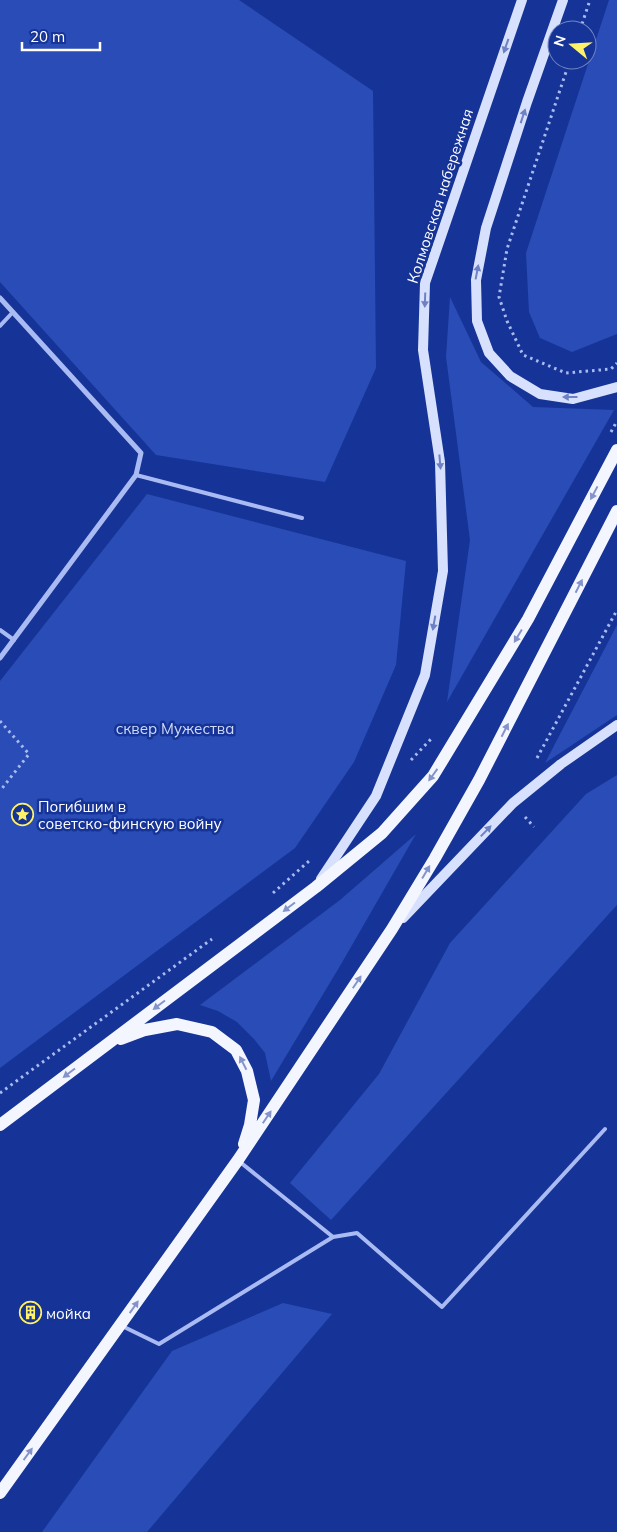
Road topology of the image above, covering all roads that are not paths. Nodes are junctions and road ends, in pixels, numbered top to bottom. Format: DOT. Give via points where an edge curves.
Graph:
graph roads {
  1 [pos="522,0"];
  2 [pos="563,0"];
  3 [pos="0,298"];
  4 [pos="13,312"];
  5 [pos="0,326"];
  6 [pos="617,387"];
  7 [pos="617,450"];
  8 [pos="136,475"];
  9 [pos="617,511"];
  10 [pos="302,518"];
  11 [pos="0,630"];
  12 [pos="14,640"];
  13 [pos="0,658"];
  14 [pos="617,725"];
  15 [pos="316,887"];
  16 [pos="392,929"];
  17 [pos="108,1044"];
  18 [pos="0,1125"];
  19 [pos="605,1129"];
  20 [pos="238,1160"];
  21 [pos="333,1237"];
  22 [pos="121,1326"];
  23 [pos="0,1493"];
  1 -- 15 [label="main road, Колмовская набережная, one-way" via="425,284 423,350 440,462 443,571 425,675 376,796"];
  6 -- 2 [label="main road, one-way" via="573,399 540,394 510,376 489,353 477,321 476,280 486,228"];
  3 -- 4 [label="street"];
  4 -- 5 [label="lane"];
  4 -- 8 [label="street" via="141,453"];
  7 -- 15 [label="main road, one-way" via="528,619 433,776 382,833"];
  8 -- 10 [label="lane"];
  8 -- 12 [label="street"];
  16 -- 9 [label="main road, one-way" via="479,780"];
  11 -- 12 [label="lane"];
  12 -- 13 [label="street"];
  16 -- 14 [label="main road, one-way" via="513,803"];
  15 -- 17 [label="main road, one-way"];
  20 -- 16 [label="main road, one-way"];
  17 -- 18 [label="main road, one-way"];
  20 -- 17 [label="main road, one-way" via="250,1125 254,1100 247,1071 236,1050 212,1032 177,1024 145,1030"];
  19 -- 21 [label="lane" via="442,1307 357,1233"];
  20 -- 21 [label="lane"];
  22 -- 20 [label="main road, one-way"];
  21 -- 22 [label="lane" via="159,1344"];
  23 -- 22 [label="main road, one-way"];
}
